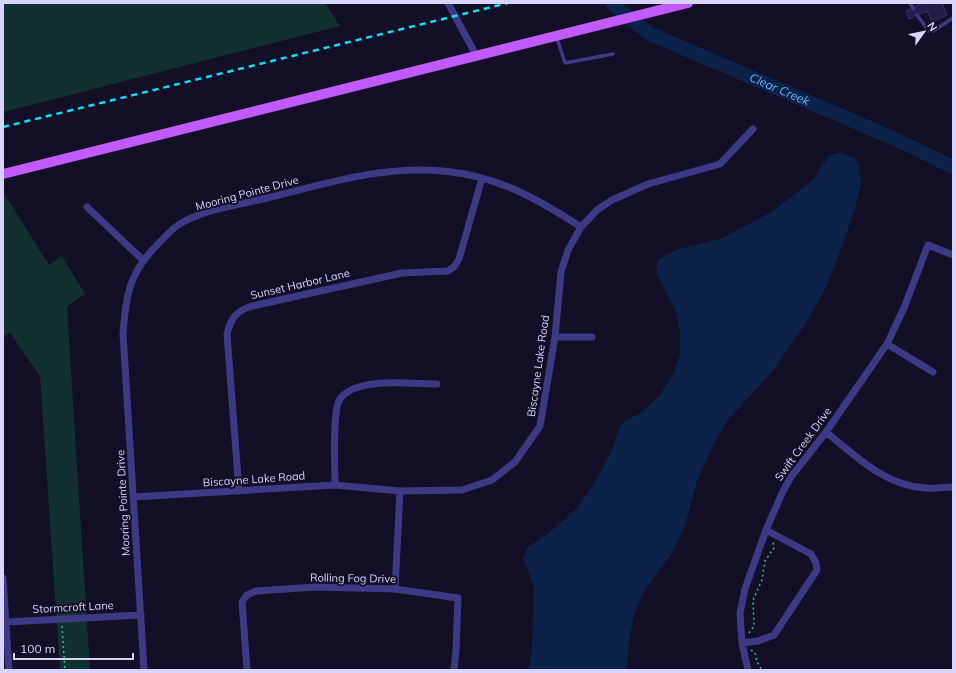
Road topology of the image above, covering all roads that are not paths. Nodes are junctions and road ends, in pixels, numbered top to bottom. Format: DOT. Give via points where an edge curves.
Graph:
graph roads {
  1 [pos="448,3"];
  2 [pos="688,3"];
  3 [pos="910,3"];
  4 [pos="913,8"];
  5 [pos="918,15"];
  6 [pos="953,18"];
  7 [pos="557,37"];
  8 [pos="613,54"];
  9 [pos="477,57"];
  10 [pos="753,129"];
  11 [pos="3,174"];
  12 [pos="482,178"];
  13 [pos="87,207"];
  14 [pos="581,227"];
  15 [pos="953,254"];
  16 [pos="143,260"];
  17 [pos="555,337"];
  18 [pos="592,338"];
  19 [pos="887,344"];
  20 [pos="933,372"];
  21 [pos="437,384"];
  22 [pos="826,432"];
  23 [pos="335,485"];
  24 [pos="953,487"];
  25 [pos="239,491"];
  26 [pos="400,491"];
  27 [pos="133,497"];
  28 [pos="768,531"];
  29 [pos="3,578"];
  30 [pos="395,589"];
  31 [pos="140,614"];
  32 [pos="7,622"];
  33 [pos="742,643"];
  34 [pos="9,670"];
  35 [pos="144,670"];
  36 [pos="247,670"];
  37 [pos="454,670"];
  38 [pos="748,670"];
  1 -- 9 [label="street"];
  2 -- 7 [label="main road"];
  3 -- 4 [label="lane"];
  5 -- 6 [label="lane" via="929,31"];
  7 -- 8 [label="lane" via="565,63"];
  7 -- 9 [label="main road"];
  9 -- 11 [label="main road"];
  10 -- 14 [label="street, Biscayne Lake Road" via="720,164 648,184 612,200 597,210"];
  12 -- 14 [label="street, Mooring Pointe Drive" via="525,193"];
  12 -- 16 [label="street, Mooring Pointe Drive" via="443,171 371,173 213,211 178,225"];
  12 -- 25 [label="street, Sunset Harbor Lane" via="459,259 448,271 402,273 241,309 231,318 227,334"];
  13 -- 16 [label="street"];
  14 -- 17 [label="street, Biscayne Lake Road" via="568,250 561,272"];
  15 -- 19 [label="street, Swift Creek Drive" via="928,246"];
  16 -- 27 [label="street, Mooring Pointe Drive" via="133,276 128,293 123,334"];
  17 -- 18 [label="street"];
  17 -- 26 [label="street, Biscayne Lake Road" via="540,426 515,462 492,480 462,490"];
  19 -- 20 [label="street"];
  19 -- 22 [label="street, Swift Creek Drive"];
  21 -- 23 [label="street" via="366,384 351,390 339,399 336,412"];
  22 -- 24 [label="street" via="877,473 890,480 925,488"];
  22 -- 28 [label="street, Swift Creek Drive" via="783,491"];
  23 -- 25 [label="street, Biscayne Lake Road"];
  23 -- 26 [label="street, Biscayne Lake Road"];
  25 -- 27 [label="street, Biscayne Lake Road"];
  26 -- 30 [label="street"];
  27 -- 31 [label="street, Mooring Pointe Drive"];
  28 -- 33 [label="street, Swift Creek Drive" via="745,589 740,614"];
  28 -- 33 [label="street" via="811,554 817,570 774,635"];
  29 -- 32 [label="street"];
  30 -- 36 [label="street, Rolling Fog Drive" via="316,587 256,591 247,595 242,602"];
  30 -- 37 [label="street, Rolling Fog Drive" via="458,598"];
  31 -- 32 [label="street, Stormcroft Lane"];
  31 -- 35 [label="street, Mooring Pointe Drive"];
  32 -- 34 [label="street"];
  33 -- 38 [label="street, Swift Creek Drive"];
}
